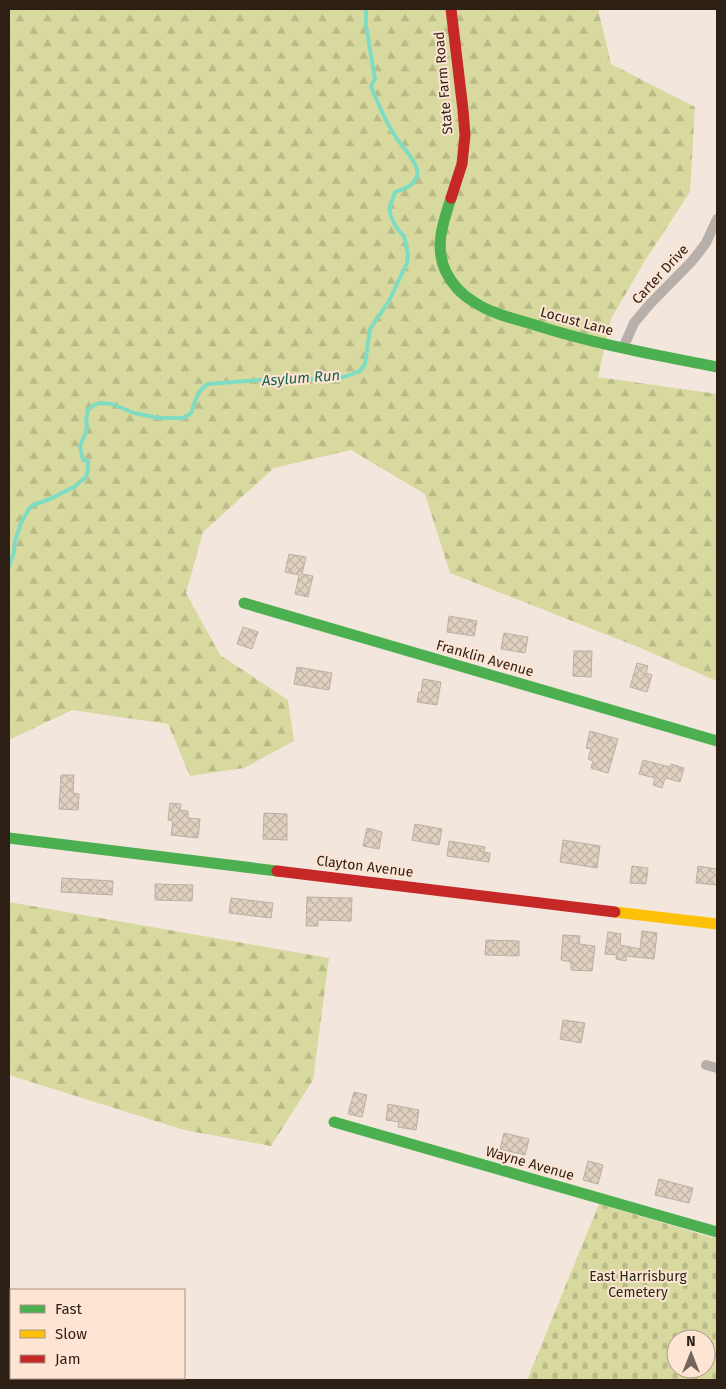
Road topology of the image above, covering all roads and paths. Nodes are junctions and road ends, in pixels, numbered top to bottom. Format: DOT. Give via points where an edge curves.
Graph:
graph roads {
  1 [pos="451,9"];
  2 [pos="717,219"];
  3 [pos="445,271"];
  4 [pos="622,348"];
  5 [pos="717,367"];
  6 [pos="244,603"];
  7 [pos="717,741"];
  8 [pos="9,838"];
  9 [pos="717,924"];
  10 [pos="706,1065"];
  11 [pos="717,1068"];
  12 [pos="334,1122"];
  13 [pos="717,1232"];
  1 -- 3 [label="street, State Farm Road" via="464,120 464,153 442,230 440,251"];
  2 -- 4 [label="street, Carter Drive" via="706,243 634,323"];
  3 -- 4 [label="street, Locust Lane" via="469,299 491,310 550,330"];
  4 -- 5 [label="street, Locust Lane"];
  6 -- 7 [label="street, Franklin Avenue"];
  8 -- 9 [label="street, Clayton Avenue"];
  10 -- 11 [label="street"];
  12 -- 13 [label="street, Wayne Avenue"];
}
